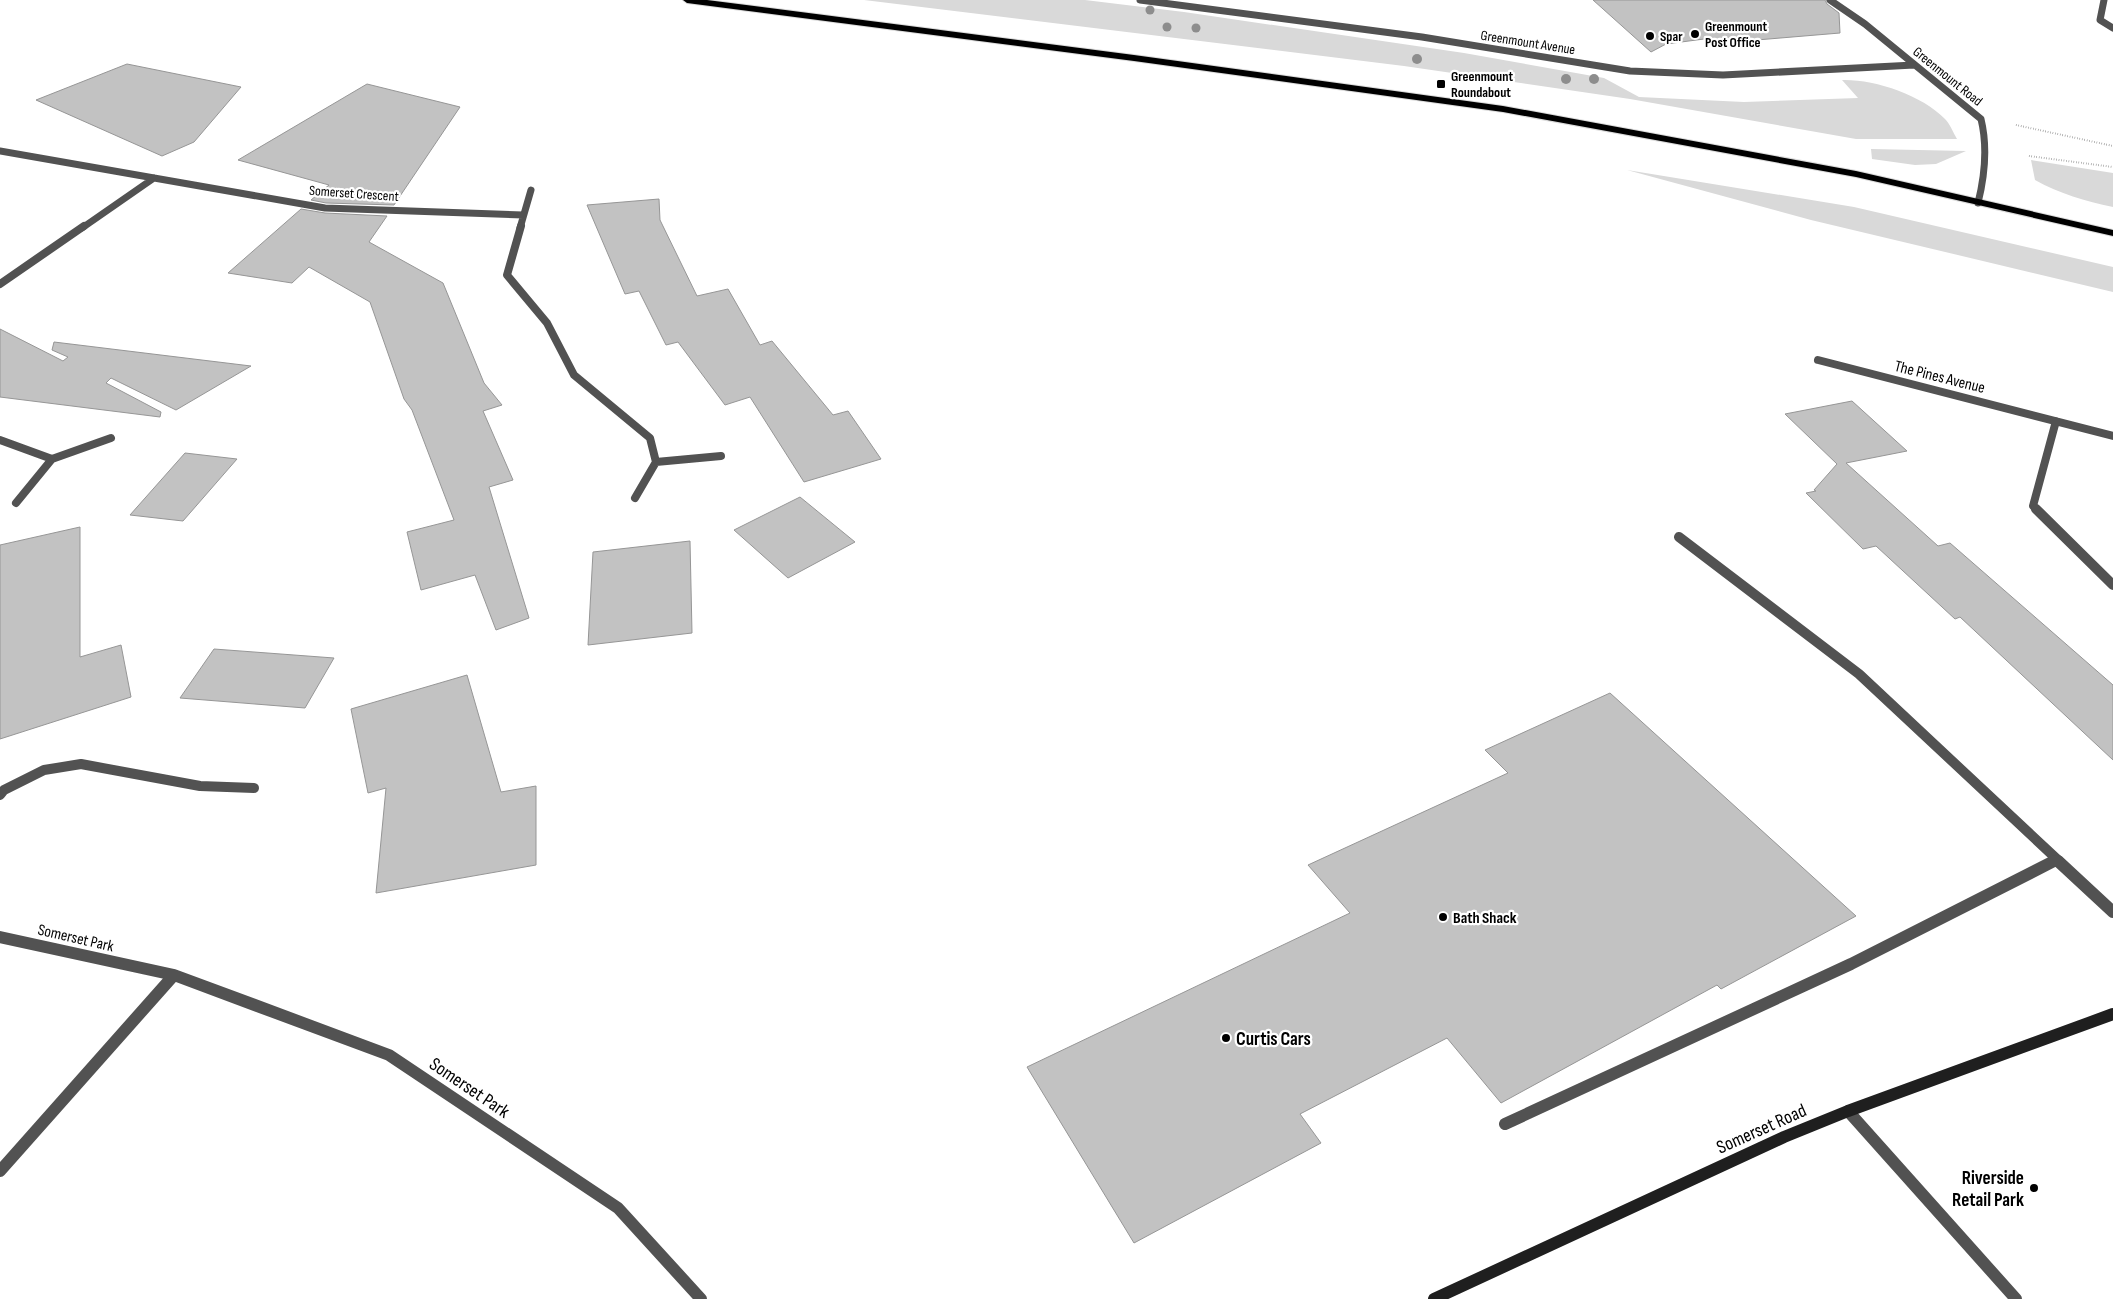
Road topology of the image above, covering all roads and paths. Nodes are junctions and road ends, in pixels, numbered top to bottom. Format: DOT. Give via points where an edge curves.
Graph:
graph roads {
  1 [pos="688,0"];
  2 [pos="1140,0"];
  3 [pos="1830,0"];
  4 [pos="2104,0"];
  5 [pos="2113,28"];
  6 [pos="1914,65"];
  7 [pos="1981,120"];
  8 [pos="2113,146"];
  9 [pos="0,151"];
  10 [pos="2030,156"];
  11 [pos="2113,167"];
  12 [pos="154,178"];
  13 [pos="530,190"];
  14 [pos="1978,204"];
  15 [pos="523,215"];
  16 [pos="2113,232"];
  17 [pos="0,284"];
  18 [pos="1818,360"];
  19 [pos="2056,421"];
  20 [pos="2113,436"];
  21 [pos="111,438"];
  22 [pos="0,440"];
  23 [pos="721,456"];
  24 [pos="52,459"];
  25 [pos="656,462"];
  26 [pos="635,498"];
  27 [pos="16,503"];
  28 [pos="1679,537"];
  29 [pos="2113,585"];
  30 [pos="254,788"];
  31 [pos="0,795"];
  32 [pos="2057,859"];
  33 [pos="2113,912"];
  34 [pos="0,937"];
  35 [pos="174,975"];
  36 [pos="2113,1014"];
  37 [pos="1848,1111"];
  38 [pos="1506,1124"];
  39 [pos="0,1171"];
  40 [pos="701,1299"];
  41 [pos="1434,1299"];
  42 [pos="2016,1299"];
  1 -- 14 [label="highway" via="1503,109 1856,174"];
  2 -- 6 [label="street, Greenmount Avenue" via="1422,37 1630,72 1723,75"];
  3 -- 6 [label="street, Greenmount Road"];
  4 -- 5 [label="street" via="2100,20"];
  6 -- 7 [label="street, Greenmount Road"];
  7 -- 8 [label="path" via="2036,128"];
  7 -- 14 [label="street, Greenmount Road" via="1986,136 1984,180"];
  9 -- 12 [label="street, Somerset Crescent"];
  10 -- 11 [label="path"];
  12 -- 15 [label="street, Somerset Crescent" via="326,208"];
  12 -- 17 [label="street"];
  13 -- 15 [label="street"];
  14 -- 16 [label="highway"];
  15 -- 25 [label="street" via="508,275 547,322 574,375 650,438"];
  18 -- 19 [label="street, The Pines Avenue"];
  19 -- 20 [label="street, The Pines Avenue"];
  19 -- 29 [label="street" via="2033,506"];
  21 -- 24 [label="street"];
  22 -- 24 [label="street"];
  23 -- 25 [label="street"];
  24 -- 27 [label="street"];
  25 -- 26 [label="street"];
  28 -- 32 [label="street" via="1859,674"];
  30 -- 31 [label="street" via="200,786 81,764 44,770"];
  32 -- 33 [label="street"];
  32 -- 38 [label="street" via="1851,964"];
  34 -- 35 [label="street, Somerset Park"];
  35 -- 39 [label="street"];
  35 -- 40 [label="street, Somerset Park" via="389,1055 618,1208"];
  36 -- 37 [label="street, Somerset Road"];
  37 -- 41 [label="street, Somerset Road" via="1784,1137"];
  37 -- 42 [label="street"];
}
